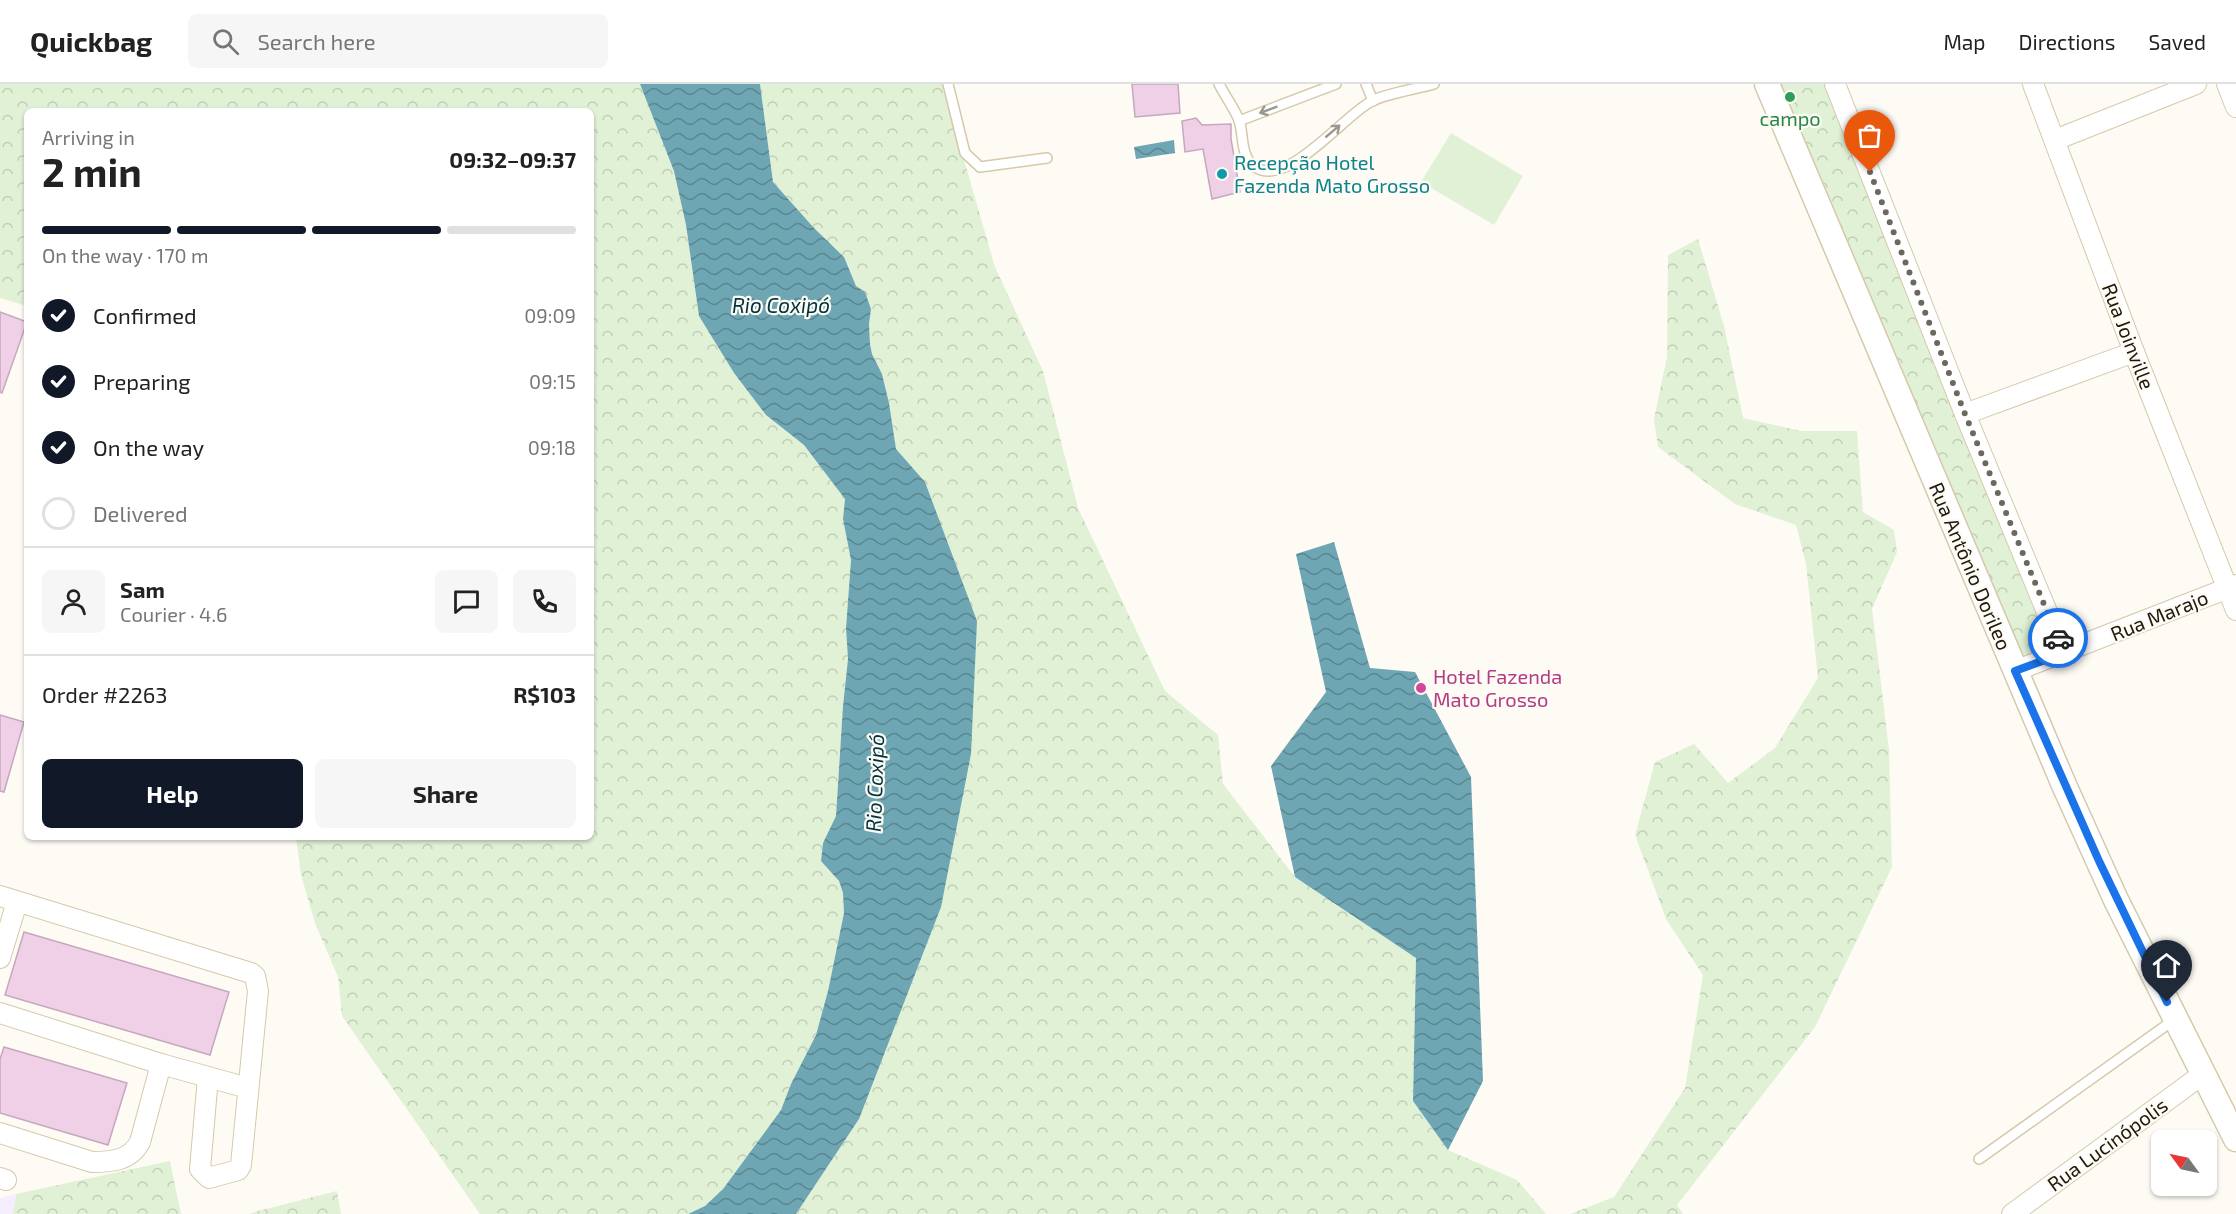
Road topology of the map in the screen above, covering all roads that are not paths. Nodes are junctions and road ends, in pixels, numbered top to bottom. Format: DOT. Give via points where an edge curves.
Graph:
graph roads {
  1 [pos="948,84"];
  2 [pos="1219,84"];
  3 [pos="1336,84"];
  4 [pos="1366,84"];
  5 [pos="1434,84"];
  6 [pos="1767,84"];
  7 [pos="1835,84"];
  8 [pos="2033,84"];
  9 [pos="2196,84"];
  10 [pos="2227,84"];
  11 [pos="1411,87"];
  12 [pos="1373,101"];
  13 [pos="2236,107"];
  14 [pos="1239,121"];
  15 [pos="2055,140"];
  16 [pos="1047,158"];
  17 [pos="2134,352"];
  18 [pos="1965,414"];
  19 [pos="2231,587"];
  20 [pos="2236,610"];
  21 [pos="2064,653"];
  22 [pos="2015,671"];
  23 [pos="9,899"];
  24 [pos="0,958"];
  25 [pos="0,1013"];
  26 [pos="2175,1018"];
  27 [pos="161,1064"];
  28 [pos="2203,1074"];
  29 [pos="208,1077"];
  30 [pos="248,1088"];
  31 [pos="2233,1126"];
  32 [pos="0,1133"];
  33 [pos="1979,1159"];
  34 [pos="2012,1214"];
  1 -- 16 [label="lane" via="970,160 980,167"];
  2 -- 14 [label="lane"];
  3 -- 14 [label="lane, one-way"];
  4 -- 12 [label="lane"];
  5 -- 11 [label="lane"];
  6 -- 22 [label="street, Rua Antônio Dorileo"];
  7 -- 18 [label="street"];
  8 -- 15 [label="street, Rua Joinville"];
  9 -- 15 [label="street"];
  10 -- 13 [label="street"];
  11 -- 12 [label="lane"];
  14 -- 12 [label="lane, one-way" via="1245,153 1253,166 1267,171 1282,169 1297,162"];
  15 -- 17 [label="street, Rua Joinville"];
  17 -- 18 [label="street"];
  17 -- 19 [label="street, Rua Joinville"];
  18 -- 21 [label="street"];
  19 -- 20 [label="street, Rua Joinville"];
  19 -- 21 [label="street, Rua Marajo"];
  21 -- 22 [label="street, Rua Marajo"];
  22 -- 26 [label="street, Rua Antônio Dorileo" via="2116,900"];
  23 -- 24 [label="street"];
  23 -- 30 [label="street" via="251,972 258,991"];
  25 -- 27 [label="street"];
  26 -- 28 [label="street, Rua Antônio Dorileo"];
  26 -- 33 [label="lane"];
  27 -- 29 [label="street"];
  27 -- 32 [label="street" via="140,1142 128,1156 92,1162"];
  28 -- 31 [label="street, Rua Antônio Dorileo"];
  28 -- 34 [label="street, Rua Lucinópolis"];
  29 -- 30 [label="street"];
  29 -- 30 [label="street" via="200,1169 209,1178 230,1174 241,1165"];
}
